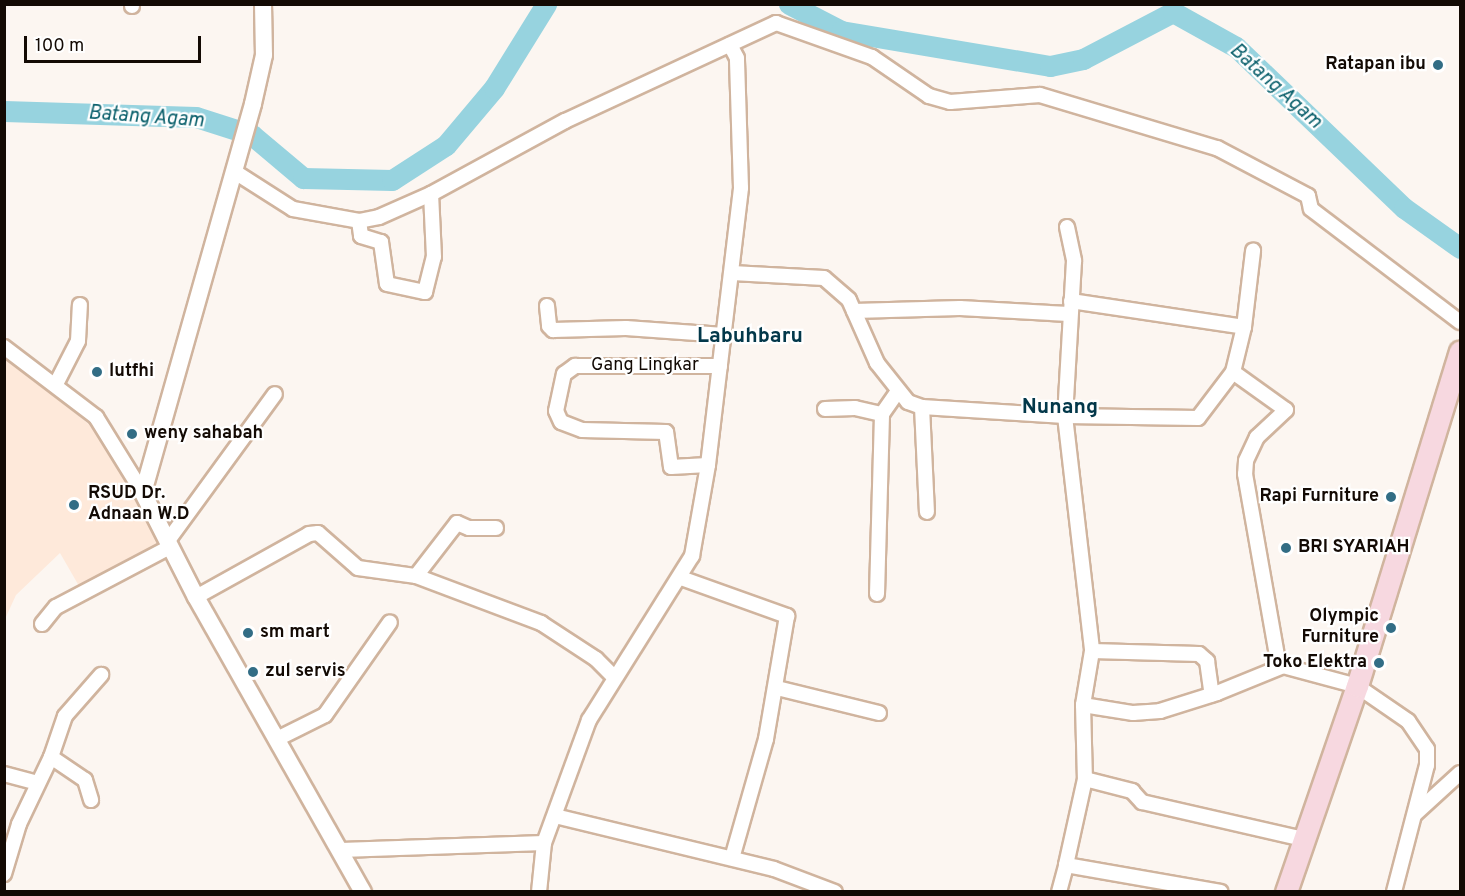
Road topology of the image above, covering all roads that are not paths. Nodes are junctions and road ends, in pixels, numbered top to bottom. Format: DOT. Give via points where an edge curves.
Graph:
graph roads {
  1 [pos="263,4"];
  2 [pos="734,50"];
  3 [pos="236,169"];
  4 [pos="433,199"];
  5 [pos="359,226"];
  6 [pos="1067,227"];
  7 [pos="1253,251"];
  8 [pos="732,273"];
  9 [pos="80,305"];
  10 [pos="548,306"];
  11 [pos="1070,308"];
  12 [pos="854,311"];
  13 [pos="1461,322"];
  14 [pos="1244,327"];
  15 [pos="724,335"];
  16 [pos="4,347"];
  17 [pos="1461,351"];
  18 [pos="720,366"];
  19 [pos="1233,372"];
  20 [pos="56,384"];
  21 [pos="897,391"];
  22 [pos="275,394"];
  23 [pos="922,407"];
  24 [pos="825,408"];
  25 [pos="882,414"];
  26 [pos="1065,416"];
  27 [pos="708,465"];
  28 [pos="143,493"];
  29 [pos="927,512"];
  30 [pos="496,528"];
  31 [pos="169,545"];
  32 [pos="416,576"];
  33 [pos="681,578"];
  34 [pos="876,594"];
  35 [pos="196,597"];
  36 [pos="390,622"];
  37 [pos="42,624"];
  38 [pos="1092,651"];
  39 [pos="1283,666"];
  40 [pos="101,675"];
  41 [pos="614,676"];
  42 [pos="1357,686"];
  43 [pos="777,688"];
  44 [pos="1212,695"];
  45 [pos="1083,705"];
  46 [pos="879,713"];
  47 [pos="279,738"];
  48 [pos="51,757"];
  49 [pos="1461,773"];
  50 [pos="4,774"];
  51 [pos="1085,779"];
  52 [pos="38,783"];
  53 [pos="91,801"];
  54 [pos="1414,814"];
  55 [pos="555,816"];
  56 [pos="1304,839"];
  57 [pos="544,843"];
  58 [pos="341,850"];
  59 [pos="732,858"];
  60 [pos="1066,866"];
  61 [pos="4,874"];
  62 [pos="1126,885"];
  63 [pos="827,890"];
  64 [pos="363,891"];
  65 [pos="539,891"];
  66 [pos="1059,891"];
  67 [pos="1221,891"];
  68 [pos="1286,891"];
  69 [pos="1393,891"];
  1 -- 3 [label="street" via="264,56"];
  2 -- 4 [label="street" via="565,121"];
  2 -- 8 [label="street" via="742,175"];
  2 -- 13 [label="street" via="776,23 872,57 929,96 950,102 1040,95 1217,148 1308,196 1311,209"];
  3 -- 5 [label="street" via="293,209"];
  3 -- 28 [label="street"];
  4 -- 5 [label="street"];
  4 -- 5 [label="street" via="434,256 425,292 387,284 381,242 363,237"];
  6 -- 11 [label="street" via="1074,261"];
  7 -- 14 [label="street"];
  8 -- 12 [label="street" via="825,278 849,300"];
  8 -- 15 [label="street"];
  9 -- 20 [label="street" via="78,341"];
  10 -- 15 [label="street" via="549,326 553,330 626,328"];
  11 -- 12 [label="street"];
  11 -- 14 [label="street"];
  11 -- 26 [label="street"];
  12 -- 21 [label="street" via="864,340"];
  14 -- 19 [label="street"];
  15 -- 18 [label="street"];
  16 -- 20 [label="street"];
  17 -- 42 [label="main road"];
  18 -- 27 [label="street"];
  18 -- 27 [label="street, Gang Lingkar" via="570,368 564,374 556,411 561,423 588,431 666,432 671,466"];
  19 -- 26 [label="street" via="1198,418"];
  19 -- 39 [label="street" via="1286,410 1257,437 1246,461 1245,474 1278,661"];
  20 -- 28 [label="street" via="96,417"];
  21 -- 23 [label="street" via="908,402"];
  21 -- 25 [label="street"];
  22 -- 31 [label="street"];
  23 -- 26 [label="street"];
  23 -- 29 [label="street"];
  24 -- 25 [label="street" via="855,408"];
  25 -- 34 [label="street"];
  26 -- 38 [label="street"];
  27 -- 33 [label="street" via="692,556"];
  28 -- 31 [label="street"];
  30 -- 32 [label="street" via="469,528 457,523"];
  31 -- 35 [label="street"];
  31 -- 37 [label="street" via="56,608"];
  32 -- 35 [label="street" via="358,568 318,533 309,534"];
  32 -- 41 [label="street" via="541,623 596,659"];
  33 -- 41 [label="street"];
  33 -- 43 [label="street" via="787,616"];
  35 -- 47 [label="street"];
  36 -- 47 [label="street" via="325,715"];
  38 -- 44 [label="street" via="1200,654 1207,661"];
  38 -- 45 [label="street"];
  39 -- 42 [label="street"];
  39 -- 44 [label="street"];
  40 -- 48 [label="street" via="65,716"];
  41 -- 55 [label="street" via="582,738"];
  42 -- 54 [label="street" via="1408,721 1427,749 1427,765"];
  42 -- 56 [label="main road"];
  43 -- 46 [label="street"];
  43 -- 59 [label="street"];
  44 -- 45 [label="street" via="1170,708 1133,713"];
  45 -- 51 [label="street"];
  47 -- 58 [label="street"];
  48 -- 52 [label="street"];
  48 -- 53 [label="street" via="85,780"];
  49 -- 54 [label="street"];
  50 -- 52 [label="street"];
  51 -- 56 [label="street" via="1132,791 1142,802"];
  51 -- 60 [label="street"];
  52 -- 61 [label="street" via="19,824"];
  54 -- 69 [label="street"];
  55 -- 57 [label="street"];
  55 -- 59 [label="street"];
  56 -- 68 [label="main road"];
  57 -- 58 [label="street"];
  57 -- 65 [label="street"];
  58 -- 64 [label="street"];
  59 -- 63 [label="street"];
  60 -- 62 [label="street"];
  60 -- 66 [label="street"];
  62 -- 67 [label="street"];
}
